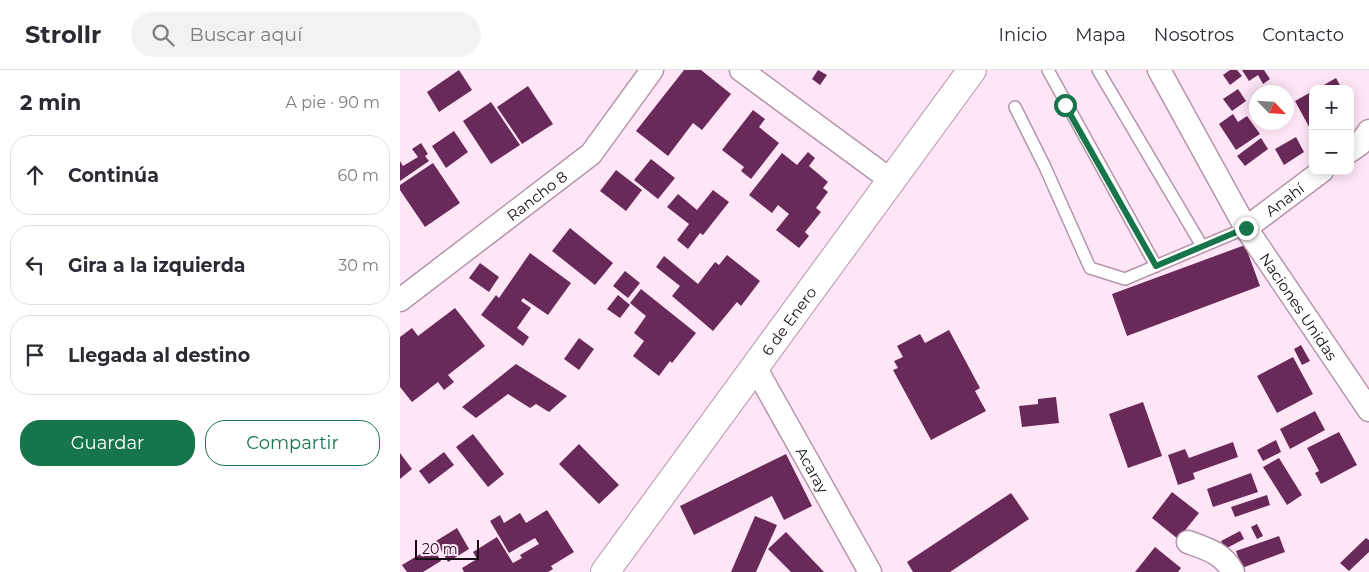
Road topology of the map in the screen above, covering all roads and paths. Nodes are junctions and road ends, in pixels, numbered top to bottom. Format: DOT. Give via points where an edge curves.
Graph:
graph roads {
  1 [pos="652,70"];
  2 [pos="741,70"];
  3 [pos="972,70"];
  4 [pos="1048,70"];
  5 [pos="1098,70"];
  6 [pos="1159,70"];
  7 [pos="1015,107"];
  8 [pos="1369,131"];
  9 [pos="1354,148"];
  10 [pos="1317,175"];
  11 [pos="892,181"];
  12 [pos="1246,228"];
  13 [pos="1202,246"];
  14 [pos="1156,266"];
  15 [pos="400,300"];
  16 [pos="755,367"];
  17 [pos="1369,410"];
  18 [pos="1188,542"];
  19 [pos="608,570"];
  20 [pos="870,572"];
  21 [pos="1233,572"];
  1 -- 15 [label="street, Rancho 8" via="590,154"];
  2 -- 11 [label="street"];
  3 -- 11 [label="main road, 6 de Enero"];
  4 -- 14 [label="lane"];
  5 -- 13 [label="lane"];
  6 -- 12 [label="street, Naciones Unidas"];
  7 -- 14 [label="lane" via="1090,268 1125,279"];
  8 -- 9 [label="street"];
  10 -- 12 [label="street, Anahí"];
  11 -- 16 [label="main road, 6 de Enero"];
  12 -- 13 [label="lane"];
  12 -- 17 [label="street, Naciones Unidas"];
  13 -- 14 [label="lane"];
  16 -- 19 [label="main road, 6 de Enero"];
  16 -- 20 [label="street, Acaray"];
  18 -- 21 [label="street" via="1214,551 1226,560"];
}
